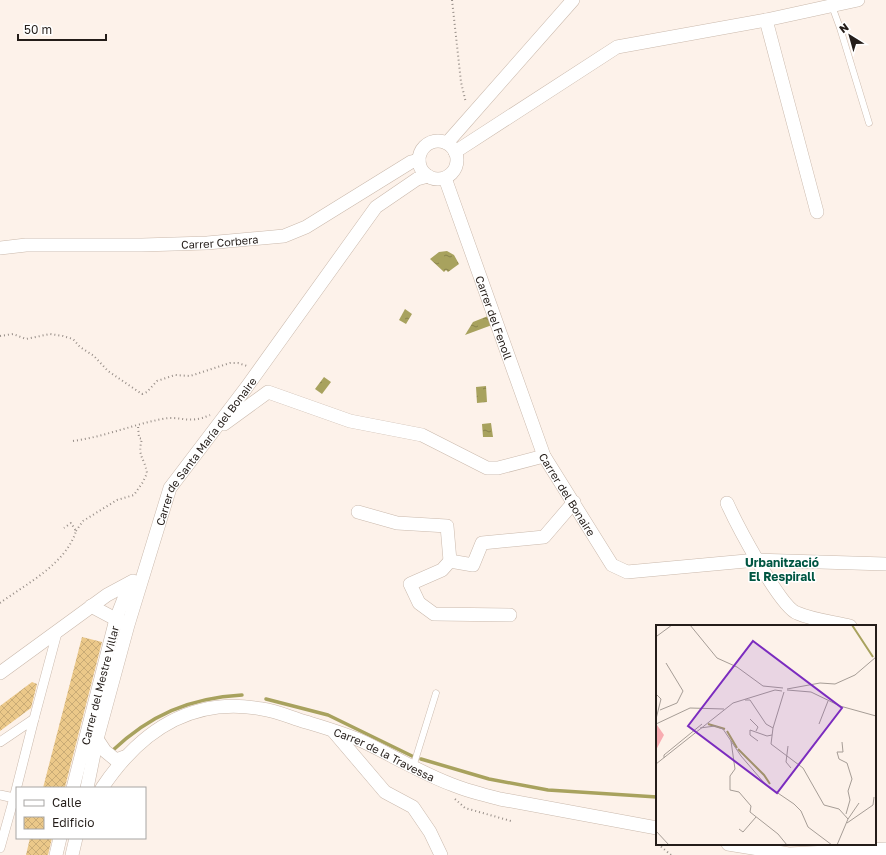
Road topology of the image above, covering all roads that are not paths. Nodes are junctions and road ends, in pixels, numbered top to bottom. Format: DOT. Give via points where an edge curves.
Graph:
graph roads {
  1 [pos="573,0"];
  2 [pos="858,0"];
  3 [pos="832,6"];
  4 [pos="766,20"];
  5 [pos="869,123"];
  6 [pos="451,148"];
  7 [pos="419,160"];
  8 [pos="428,176"];
  9 [pos="446,178"];
  10 [pos="816,212"];
  11 [pos="0,248"];
  12 [pos="210,434"];
  13 [pos="544,456"];
  14 [pos="574,502"];
  15 [pos="727,503"];
  16 [pos="358,512"];
  17 [pos="757,560"];
  18 [pos="450,561"];
  19 [pos="886,564"];
  20 [pos="143,575"];
  21 [pos="130,584"];
  22 [pos="91,606"];
  23 [pos="510,614"];
  24 [pos="116,619"];
  25 [pos="846,625"];
  26 [pos="128,626"];
  27 [pos="57,633"];
  28 [pos="0,673"];
  29 [pos="436,693"];
  30 [pos="34,719"];
  31 [pos="333,731"];
  32 [pos="97,739"];
  33 [pos="0,742"];
  34 [pos="120,758"];
  35 [pos="413,767"];
  36 [pos="90,771"];
  37 [pos="110,776"];
  38 [pos="17,787"];
  39 [pos="73,787"];
  40 [pos="87,787"];
  41 [pos="103,787"];
  42 [pos="16,790"];
  43 [pos="0,795"];
  44 [pos="14,798"];
  45 [pos="656,828"];
  46 [pos="60,839"];
  47 [pos="76,839"];
  48 [pos="734,845"];
  49 [pos="0,848"];
  50 [pos="886,850"];
  51 [pos="56,855"];
  52 [pos="72,855"];
  53 [pos="439,855"];
  1 -- 6 [label="street" via="469,118"];
  2 -- 3 [label="street"];
  3 -- 4 [label="street"];
  3 -- 5 [label="lane"];
  4 -- 6 [label="street" via="617,47"];
  4 -- 10 [label="street"];
  6 -- 7 [label="street" via="438,141 427,144"];
  6 -- 9 [label="street" via="457,164"];
  7 -- 8 [label="street" via="420,166"];
  7 -- 11 [label="street, Carrer Corbera" via="411,162 306,227 284,236 171,244 26,245"];
  8 -- 9 [label="street"];
  8 -- 12 [label="street, Carrer de Santa María del Bonaire" via="417,179 376,207"];
  9 -- 13 [label="street, Carrer del Fenoll"];
  12 -- 13 [label="street, Carrer del Bonaire" via="268,392 350,421 422,435 487,468 498,468"];
  12 -- 20 [label="street, Carrer de Santa María del Bonaire" via="170,488"];
  13 -- 14 [label="street, Carrer del Bonaire"];
  14 -- 17 [label="street, Carrer del Bonaire" via="612,566 627,572"];
  14 -- 18 [label="street" via="544,537 482,544 473,565"];
  15 -- 17 [label="street"];
  16 -- 18 [label="street" via="397,523 447,526"];
  17 -- 19 [label="street, Carrer del Bonaire"];
  17 -- 25 [label="street" via="795,613"];
  18 -- 23 [label="street" via="442,570 410,584 419,603 434,614"];
  20 -- 21 [label="street"];
  20 -- 26 [label="street, Carrer de Santa María del Bonaire"];
  21 -- 22 [label="street"];
  21 -- 24 [label="street, Carrer del Mestre Villar"];
  22 -- 24 [label="street"];
  22 -- 27 [label="street"];
  24 -- 26 [label="street"];
  24 -- 39 [label="street, Carrer del Mestre Villar"];
  26 -- 32 [label="street, Carrer de Santa María del Bonaire"];
  27 -- 28 [label="street"];
  27 -- 30 [label="street"];
  29 -- 35 [label="lane"];
  30 -- 33 [label="street"];
  30 -- 38 [label="street"];
  31 -- 34 [label="street, Carrer de la Travessa" via="263,709 219,707 182,716"];
  31 -- 35 [label="street, Carrer de la Travessa" via="365,743"];
  31 -- 53 [label="street" via="385,792 413,807 430,832"];
  32 -- 34 [label="street" via="105,752"];
  32 -- 36 [label="street, Carrer de Santa María del Bonaire"];
  34 -- 36 [label="street, Carrer de la Travessa"];
  34 -- 37 [label="street, Carrer de la Travessa"];
  35 -- 45 [label="street, Carrer de la Travessa" via="454,785 500,799"];
  36 -- 37 [label="street"];
  36 -- 40 [label="street, Carrer de Santa María del Bonaire"];
  37 -- 41 [label="street, Carrer de la Travessa"];
  42 -- 44 [label="street"];
  43 -- 44 [label="street"];
  44 -- 49 [label="street"];
  46 -- 51 [label="street"];
  47 -- 52 [label="street"];
  48 -- 50 [label="street" via="789,854"];
}
